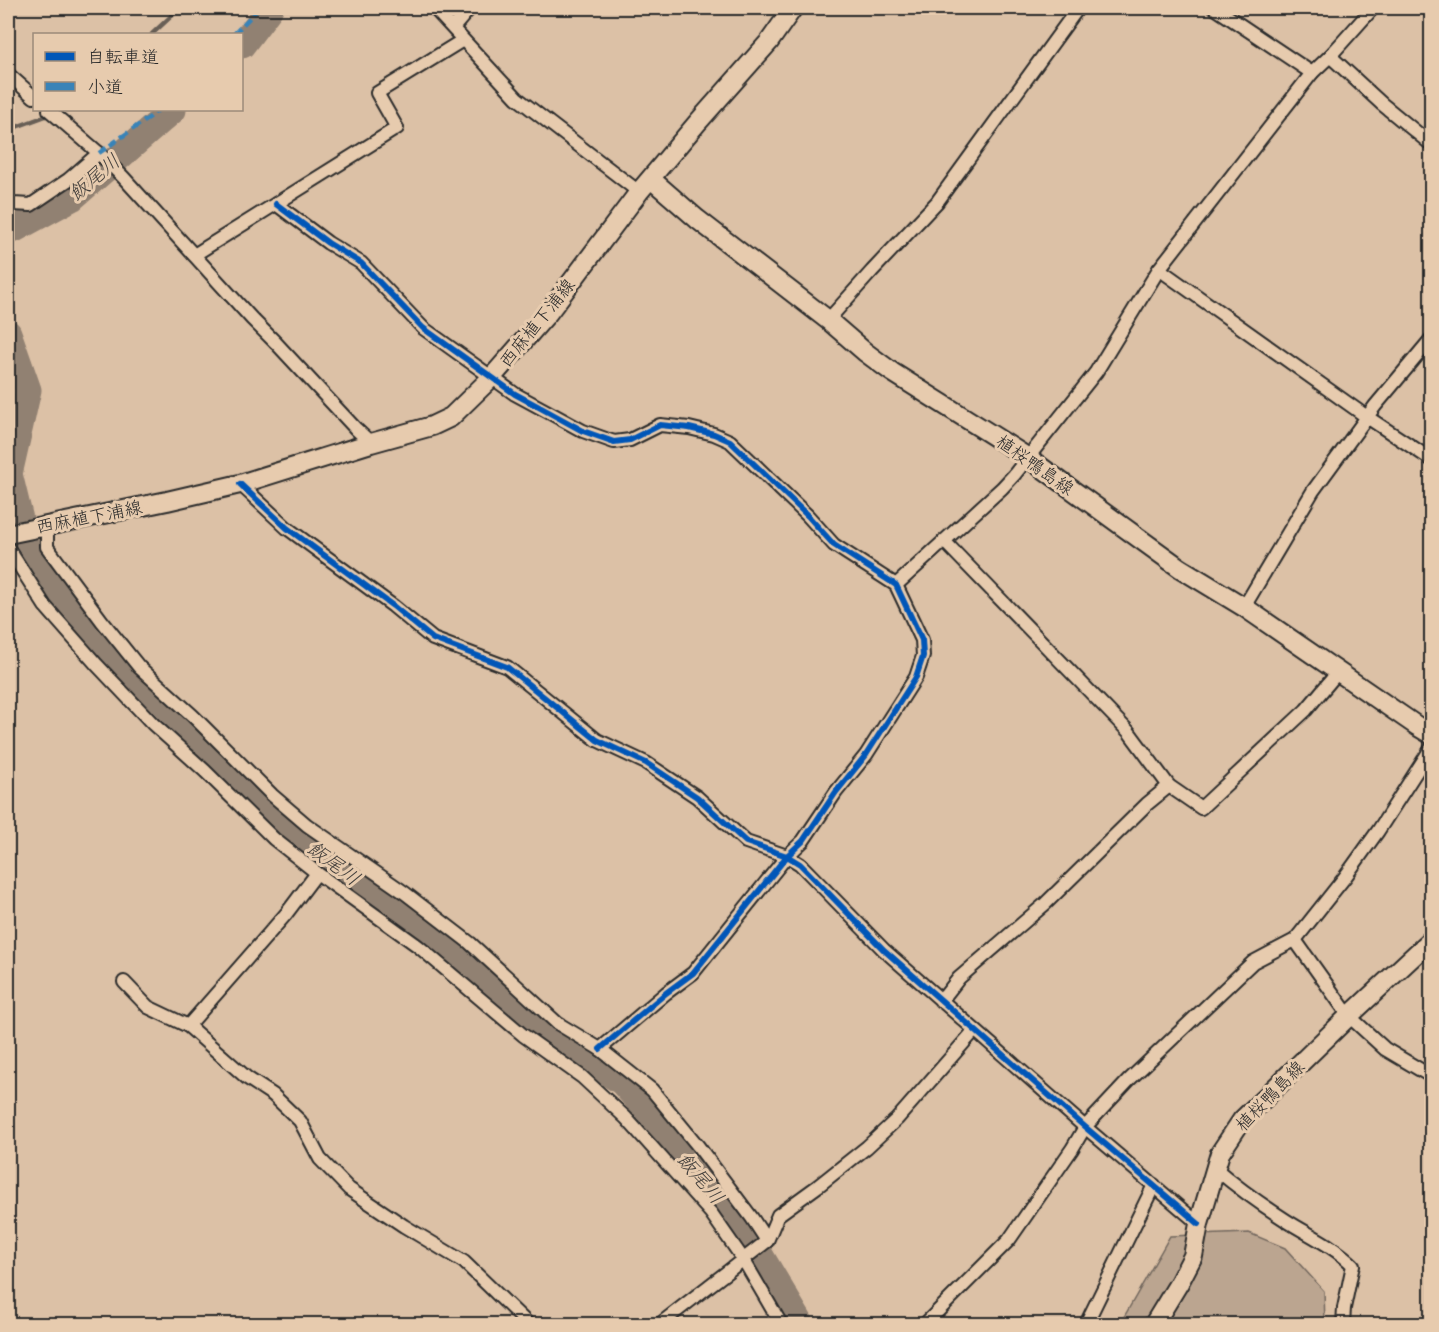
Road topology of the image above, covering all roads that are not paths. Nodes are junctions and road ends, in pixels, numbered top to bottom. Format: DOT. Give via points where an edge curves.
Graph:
graph roads {
  1 [pos="434,8"];
  2 [pos="470,8"];
  3 [pos="793,8"];
  4 [pos="1078,8"];
  5 [pos="1215,8"];
  6 [pos="1373,8"];
  7 [pos="453,28"];
  8 [pos="463,40"];
  9 [pos="1330,56"];
  10 [pos="1312,73"];
  11 [pos="8,74"];
  12 [pos="33,96"];
  13 [pos="50,111"];
  14 [pos="1431,145"];
  15 [pos="99,153"];
  16 [pos="645,186"];
  17 [pos="8,201"];
  18 [pos="276,204"];
  19 [pos="194,255"];
  20 [pos="1159,269"];
  21 [pos="828,320"];
  22 [pos="1431,338"];
  23 [pos="492,377"];
  24 [pos="1367,417"];
  25 [pos="371,443"];
  26 [pos="1027,457"];
  27 [pos="1431,460"];
  28 [pos="240,484"];
  29 [pos="43,526"];
  30 [pos="8,538"];
  31 [pos="944,541"];
  32 [pos="896,585"];
  33 [pos="1244,608"];
  34 [pos="1338,672"];
  35 [pos="1431,735"];
  36 [pos="1431,747"];
  37 [pos="1169,786"];
  38 [pos="788,856"];
  39 [pos="317,873"];
  40 [pos="1431,939"];
  41 [pos="1295,940"];
  42 [pos="124,982"];
  43 [pos="941,1001"];
  44 [pos="1349,1016"];
  45 [pos="188,1026"];
  46 [pos="975,1031"];
  47 [pos="600,1049"];
  48 [pos="1431,1075"];
  49 [pos="1085,1127"];
  50 [pos="1216,1168"];
  51 [pos="1154,1185"];
  52 [pos="1199,1224"];
  53 [pos="767,1241"];
  54 [pos="743,1259"];
  55 [pos="528,1324"];
  56 [pos="660,1324"];
  57 [pos="781,1324"];
  58 [pos="925,1324"];
  59 [pos="1086,1324"];
  60 [pos="1154,1324"];
  61 [pos="1343,1324"];
  1 -- 7 [label="street"];
  2 -- 7 [label="street"];
  3 -- 16 [label="main road, 西麻植下浦線" via="769,42"];
  4 -- 21 [label="street" via="937,202"];
  5 -- 10 [label="street"];
  6 -- 9 [label="street"];
  7 -- 8 [label="street"];
  8 -- 16 [label="street" via="517,98"];
  8 -- 18 [label="street" via="377,93 397,128"];
  9 -- 10 [label="street"];
  9 -- 14 [label="street"];
  10 -- 20 [label="street"];
  11 -- 12 [label="street"];
  13 -- 15 [label="street"];
  15 -- 17 [label="street" via="31,204"];
  15 -- 19 [label="street"];
  16 -- 21 [label="main road, 植桜鴨島線" via="698,219"];
  16 -- 23 [label="main road, 西麻植下浦線" via="548,313"];
  18 -- 19 [label="street"];
  18 -- 23 [label="street" via="361,262 423,328"];
  19 -- 25 [label="street"];
  20 -- 24 [label="street"];
  20 -- 26 [label="street" via="1096,372"];
  21 -- 26 [label="main road, 植桜鴨島線" via="892,372"];
  22 -- 24 [label="street"];
  23 -- 25 [label="main road, 西麻植下浦線" via="452,417"];
  23 -- 32 [label="street" via="552,414 614,442 630,440 660,424 698,430 730,441 834,545"];
  24 -- 27 [label="street"];
  24 -- 33 [label="street" via="1312,491"];
  25 -- 28 [label="main road, 西麻植下浦線"];
  26 -- 31 [label="street" via="1002,488"];
  26 -- 33 [label="main road, 植桜鴨島線" via="1180,568"];
  28 -- 29 [label="main road, 西麻植下浦線"];
  28 -- 38 [label="street" via="287,528 433,639 507,668 597,740 646,763 697,797 746,842"];
  29 -- 30 [label="main road, 西麻植下浦線"];
  29 -- 47 [label="street" via="47,547 139,667 272,795 307,825 470,943 557,1023"];
  30 -- 39 [label="street" via="45,606 97,665 274,839"];
  31 -- 32 [label="street"];
  31 -- 37 [label="street" via="1128,732"];
  32 -- 38 [label="street" via="922,640 923,656 916,677 866,755"];
  33 -- 34 [label="main road, 植桜鴨島線"];
  34 -- 35 [label="main road, 植桜鴨島線"];
  34 -- 37 [label="street" via="1305,711 1201,808"];
  36 -- 41 [label="street" via="1378,831"];
  37 -- 43 [label="street" via="1045,904 959,978"];
  38 -- 43 [label="street"];
  38 -- 47 [label="street" via="693,973"];
  39 -- 45 [label="street"];
  39 -- 54 [label="street" via="418,946 523,1035 582,1077 626,1118 711,1213"];
  40 -- 44 [label="main road, 植桜鴨島線"];
  41 -- 44 [label="street"];
  41 -- 49 [label="street" via="1253,962"];
  42 -- 45 [label="street" via="148,1007"];
  43 -- 46 [label="street"];
  44 -- 48 [label="street" via="1385,1049"];
  44 -- 50 [label="main road, 植桜鴨島線" via="1242,1120 1220,1153"];
  45 -- 55 [label="street" via="300,1121 320,1159 349,1190 464,1262"];
  46 -- 49 [label="street"];
  46 -- 53 [label="street" via="897,1119 778,1215"];
  47 -- 53 [label="street" via="652,1090"];
  49 -- 51 [label="street"];
  49 -- 58 [label="street" via="1009,1240"];
  50 -- 52 [label="main road, 植桜鴨島線"];
  50 -- 61 [label="street" via="1237,1187 1353,1265"];
  51 -- 52 [label="street"];
  51 -- 59 [label="street"];
  52 -- 60 [label="main road, 植桜鴨島線" via="1193,1256"];
  53 -- 54 [label="street"];
  54 -- 56 [label="street"];
  54 -- 57 [label="street"];
}
